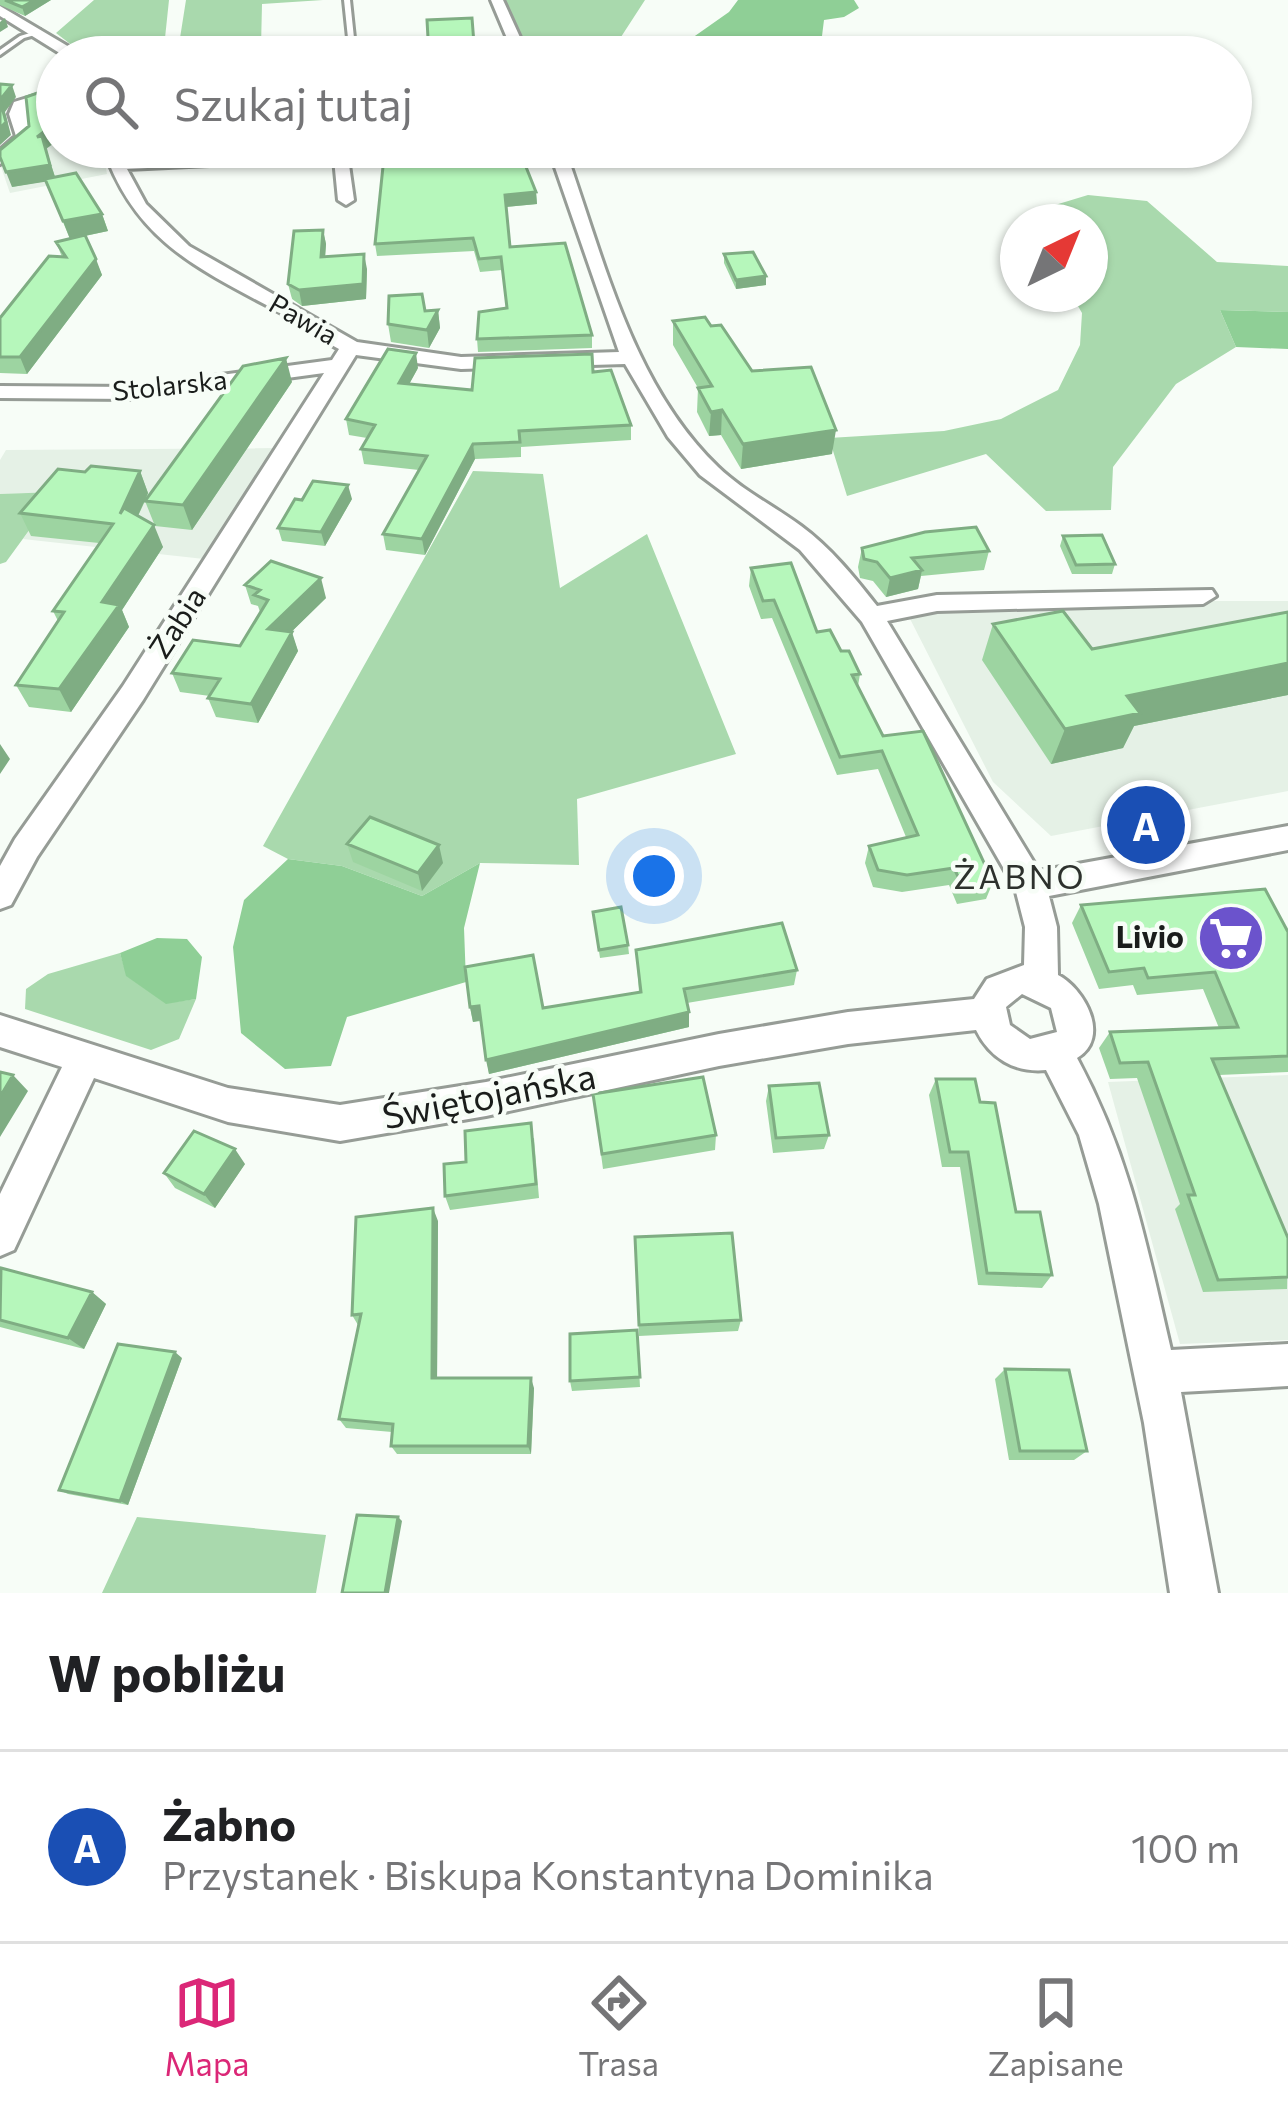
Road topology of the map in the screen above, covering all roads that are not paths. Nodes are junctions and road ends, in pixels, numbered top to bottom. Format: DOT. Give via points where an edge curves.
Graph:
graph roads {
  1 [pos="347,0"];
  2 [pos="497,0"];
  3 [pos="0,10"];
  4 [pos="40,32"];
  5 [pos="46,36"];
  6 [pos="351,36"];
  7 [pos="513,36"];
  8 [pos="0,53"];
  9 [pos="36,100"];
  10 [pos="0,159"];
  11 [pos="119,168"];
  12 [pos="343,168"];
  13 [pos="564,168"];
  14 [pos="346,200"];
  15 [pos="345,357"];
  16 [pos="633,357"];
  17 [pos="0,392"];
  18 [pos="1203,596"];
  19 [pos="872,617"];
  20 [pos="1288,838"];
  21 [pos="1030,886"];
  22 [pos="0,896"];
  23 [pos="1041,982"];
  24 [pos="986,1013"];
  25 [pos="0,1031"];
  26 [pos="1057,1056"];
  27 [pos="83,1062"];
  28 [pos="0,1236"];
  29 [pos="1288,1365"];
  30 [pos="1155,1372"];
  31 [pos="1194,1593"];
  1 -- 6 [label="lane"];
  2 -- 7 [label="street"];
  3 -- 4 [label="street"];
  4 -- 5 [label="street"];
  4 -- 8 [label="lane"];
  9 -- 10 [label="street" via="19,105 24,137"];
  11 -- 15 [label="street, Pawia" via="140,209 182,254 323,328"];
  12 -- 14 [label="street"];
  13 -- 16 [label="street"];
  15 -- 16 [label="street, Pawia"];
  15 -- 17 [label="street, Stolarska" via="133,393"];
  15 -- 22 [label="street, Żabia"];
  16 -- 19 [label="street" via="658,409 710,473 800,538"];
  18 -- 19 [label="street" via="938,603"];
  19 -- 21 [label="street"];
  20 -- 21 [label="street"];
  21 -- 23 [label="street" via="1041,927"];
  23 -- 24 [label="street" via="1002,984"];
  23 -- 26 [label="street" via="1064,997 1077,1019 1074,1042"];
  24 -- 26 [label="street" via="1011,1049"];
  24 -- 27 [label="street, Świętojańska" via="719,1049 340,1123 228,1105"];
  25 -- 27 [label="street, Świętojańska"];
  26 -- 30 [label="street" via="1096,1131"];
  27 -- 28 [label="street"];
  29 -- 30 [label="street"];
  30 -- 31 [label="street"];
}
